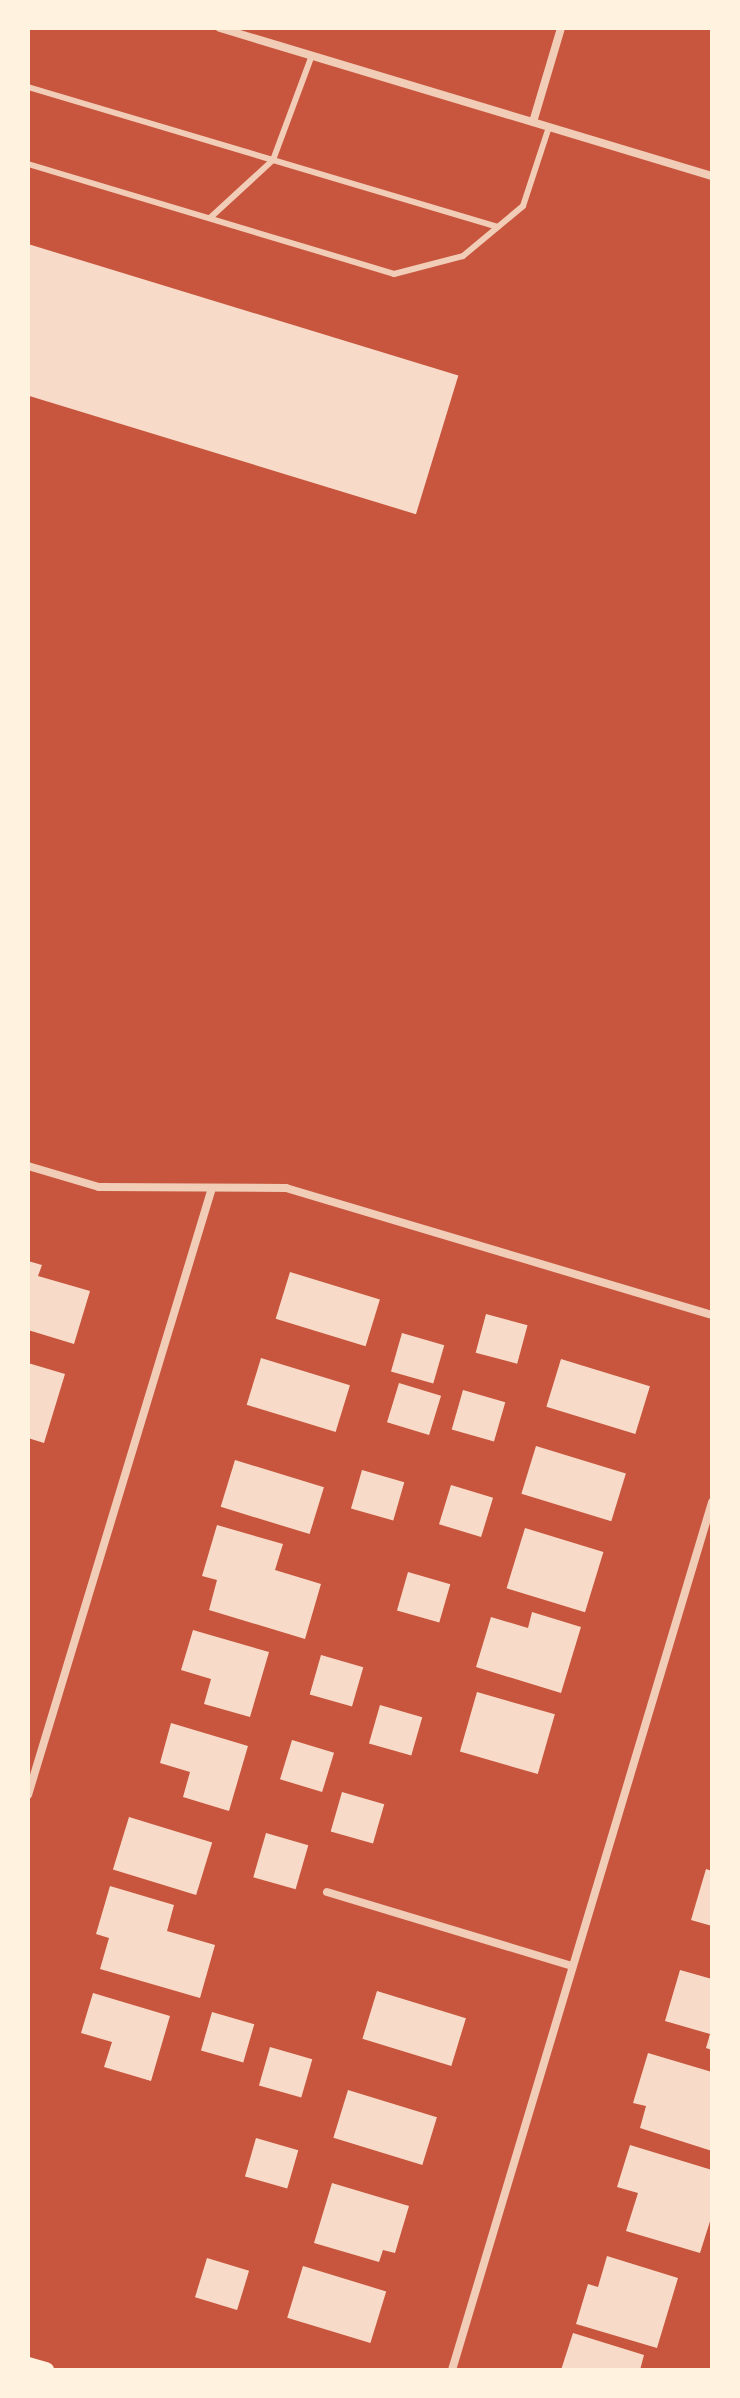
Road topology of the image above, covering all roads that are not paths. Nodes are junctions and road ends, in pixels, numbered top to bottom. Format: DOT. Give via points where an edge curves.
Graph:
graph roads {
  1 [pos="220,28"];
  2 [pos="561,28"];
  3 [pos="312,55"];
  4 [pos="28,87"];
  5 [pos="533,122"];
  6 [pos="549,127"];
  7 [pos="273,160"];
  8 [pos="28,164"];
  9 [pos="712,176"];
  10 [pos="211,217"];
  11 [pos="498,227"];
  12 [pos="28,1166"];
  13 [pos="212,1188"];
  14 [pos="712,1315"];
  15 [pos="712,1502"];
  16 [pos="28,1795"];
  17 [pos="327,1892"];
  18 [pos="572,1966"];
  19 [pos="28,2365"];
  20 [pos="46,2370"];
  21 [pos="452,2370"];
  1 -- 3 [label="street"];
  2 -- 5 [label="street"];
  3 -- 5 [label="street"];
  3 -- 7 [label="lane"];
  4 -- 7 [label="lane"];
  5 -- 6 [label="street"];
  6 -- 9 [label="street"];
  6 -- 11 [label="lane" via="523,206"];
  7 -- 10 [label="lane"];
  7 -- 11 [label="lane"];
  8 -- 10 [label="lane"];
  10 -- 11 [label="lane" via="394,274 463,256"];
  12 -- 13 [label="street" via="99,1187"];
  13 -- 14 [label="street" via="286,1188"];
  13 -- 16 [label="street"];
  15 -- 18 [label="street"];
  17 -- 18 [label="street"];
  18 -- 21 [label="street"];
  19 -- 20 [label="main road"];
}
